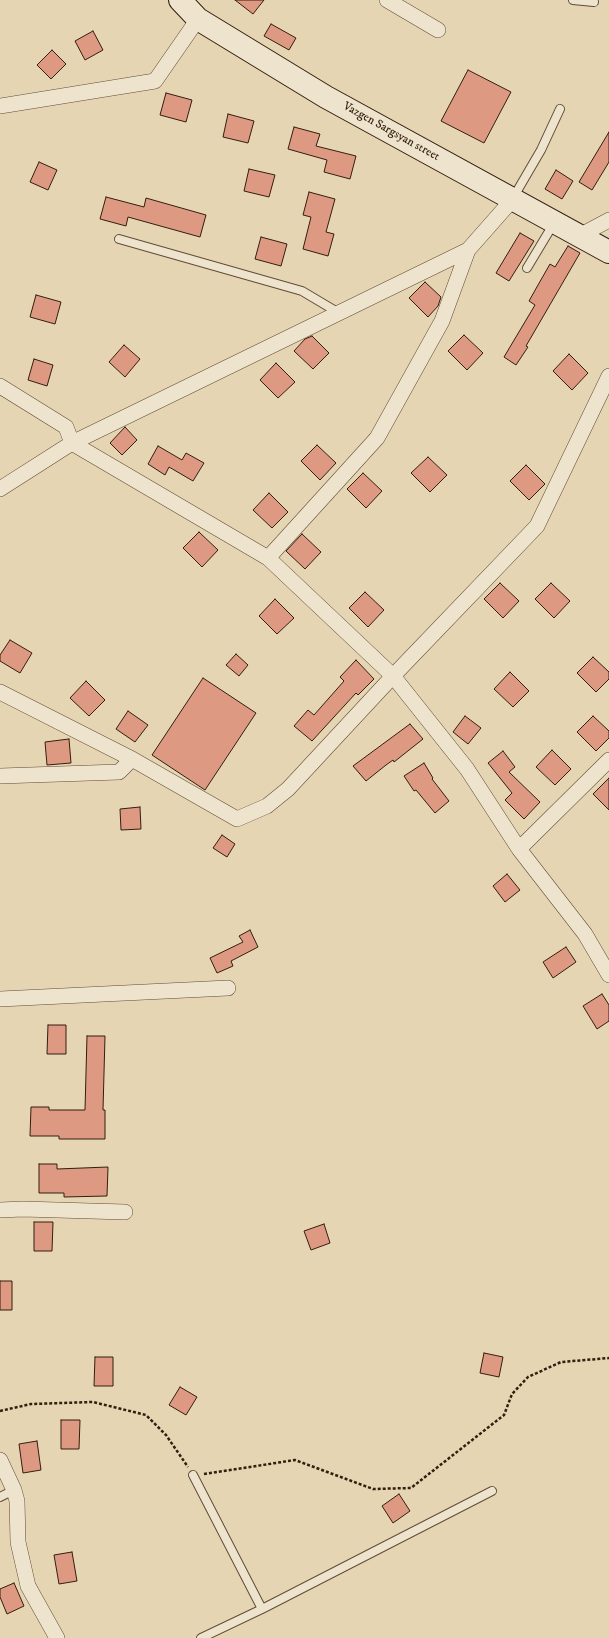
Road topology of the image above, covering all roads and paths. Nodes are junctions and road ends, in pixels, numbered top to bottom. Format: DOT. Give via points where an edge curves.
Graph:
graph roads {
  1 [pos="180,0"];
  2 [pos="387,0"];
  3 [pos="573,0"];
  4 [pos="594,2"];
  5 [pos="198,19"];
  6 [pos="438,30"];
  7 [pos="0,106"];
  8 [pos="560,109"];
  9 [pos="513,198"];
  10 [pos="609,220"];
  11 [pos="554,222"];
  12 [pos="580,236"];
  13 [pos="119,239"];
  14 [pos="468,250"];
  15 [pos="609,252"];
  16 [pos="527,268"];
  17 [pos="340,313"];
  18 [pos="609,376"];
  19 [pos="0,386"];
  20 [pos="72,443"];
  21 [pos="0,489"];
  22 [pos="268,558"];
  23 [pos="394,676"];
  24 [pos="0,692"];
  25 [pos="132,759"];
  26 [pos="609,760"];
  27 [pos="0,776"];
  28 [pos="519,849"];
  29 [pos="609,974"];
  30 [pos="228,988"];
  31 [pos="0,999"];
  32 [pos="0,1210"];
  33 [pos="125,1212"];
  34 [pos="609,1358"];
  35 [pos="0,1411"];
  36 [pos="0,1460"];
  37 [pos="193,1475"];
  38 [pos="14,1490"];
  39 [pos="492,1491"];
  40 [pos="0,1497"];
  41 [pos="262,1609"];
  42 [pos="57,1638"];
  43 [pos="201,1638"];
  1 -- 5 [label="street, Vazgen Sargsyan street"];
  2 -- 6 [label="street"];
  3 -- 4 [label="lane"];
  5 -- 7 [label="street" via="155,80"];
  5 -- 9 [label="street, Vazgen Sargsyan street" via="326,97"];
  8 -- 9 [label="lane" via="541,150"];
  9 -- 11 [label="street, Vazgen Sargsyan street"];
  9 -- 14 [label="street"];
  10 -- 12 [label="street"];
  11 -- 12 [label="street, Vazgen Sargsyan street"];
  11 -- 16 [label="lane"];
  12 -- 15 [label="street, Vazgen Sargsyan street"];
  13 -- 17 [label="lane" via="302,291"];
  14 -- 17 [label="street"];
  14 -- 22 [label="street" via="442,321 377,438"];
  17 -- 20 [label="street"];
  18 -- 23 [label="street" via="537,526"];
  19 -- 20 [label="street" via="66,427"];
  20 -- 21 [label="street"];
  20 -- 22 [label="street"];
  22 -- 23 [label="street"];
  23 -- 25 [label="street" via="288,789 267,806 237,819"];
  23 -- 28 [label="street" via="467,769"];
  24 -- 25 [label="street"];
  25 -- 27 [label="street" via="119,772"];
  26 -- 28 [label="street"];
  28 -- 29 [label="street" via="585,934"];
  30 -- 31 [label="street"];
  32 -- 33 [label="street" via="23,1208"];
  34 -- 37 [label="path" via="562,1362 528,1377 512,1394 504,1415 411,1488 373,1489 295,1460"];
  35 -- 37 [label="path" via="31,1404 93,1402 146,1415 166,1435"];
  36 -- 38 [label="street"];
  37 -- 41 [label="lane"];
  38 -- 40 [label="lane"];
  38 -- 42 [label="street" via="18,1542 28,1586"];
  39 -- 41 [label="lane"];
  41 -- 43 [label="lane"];
}
